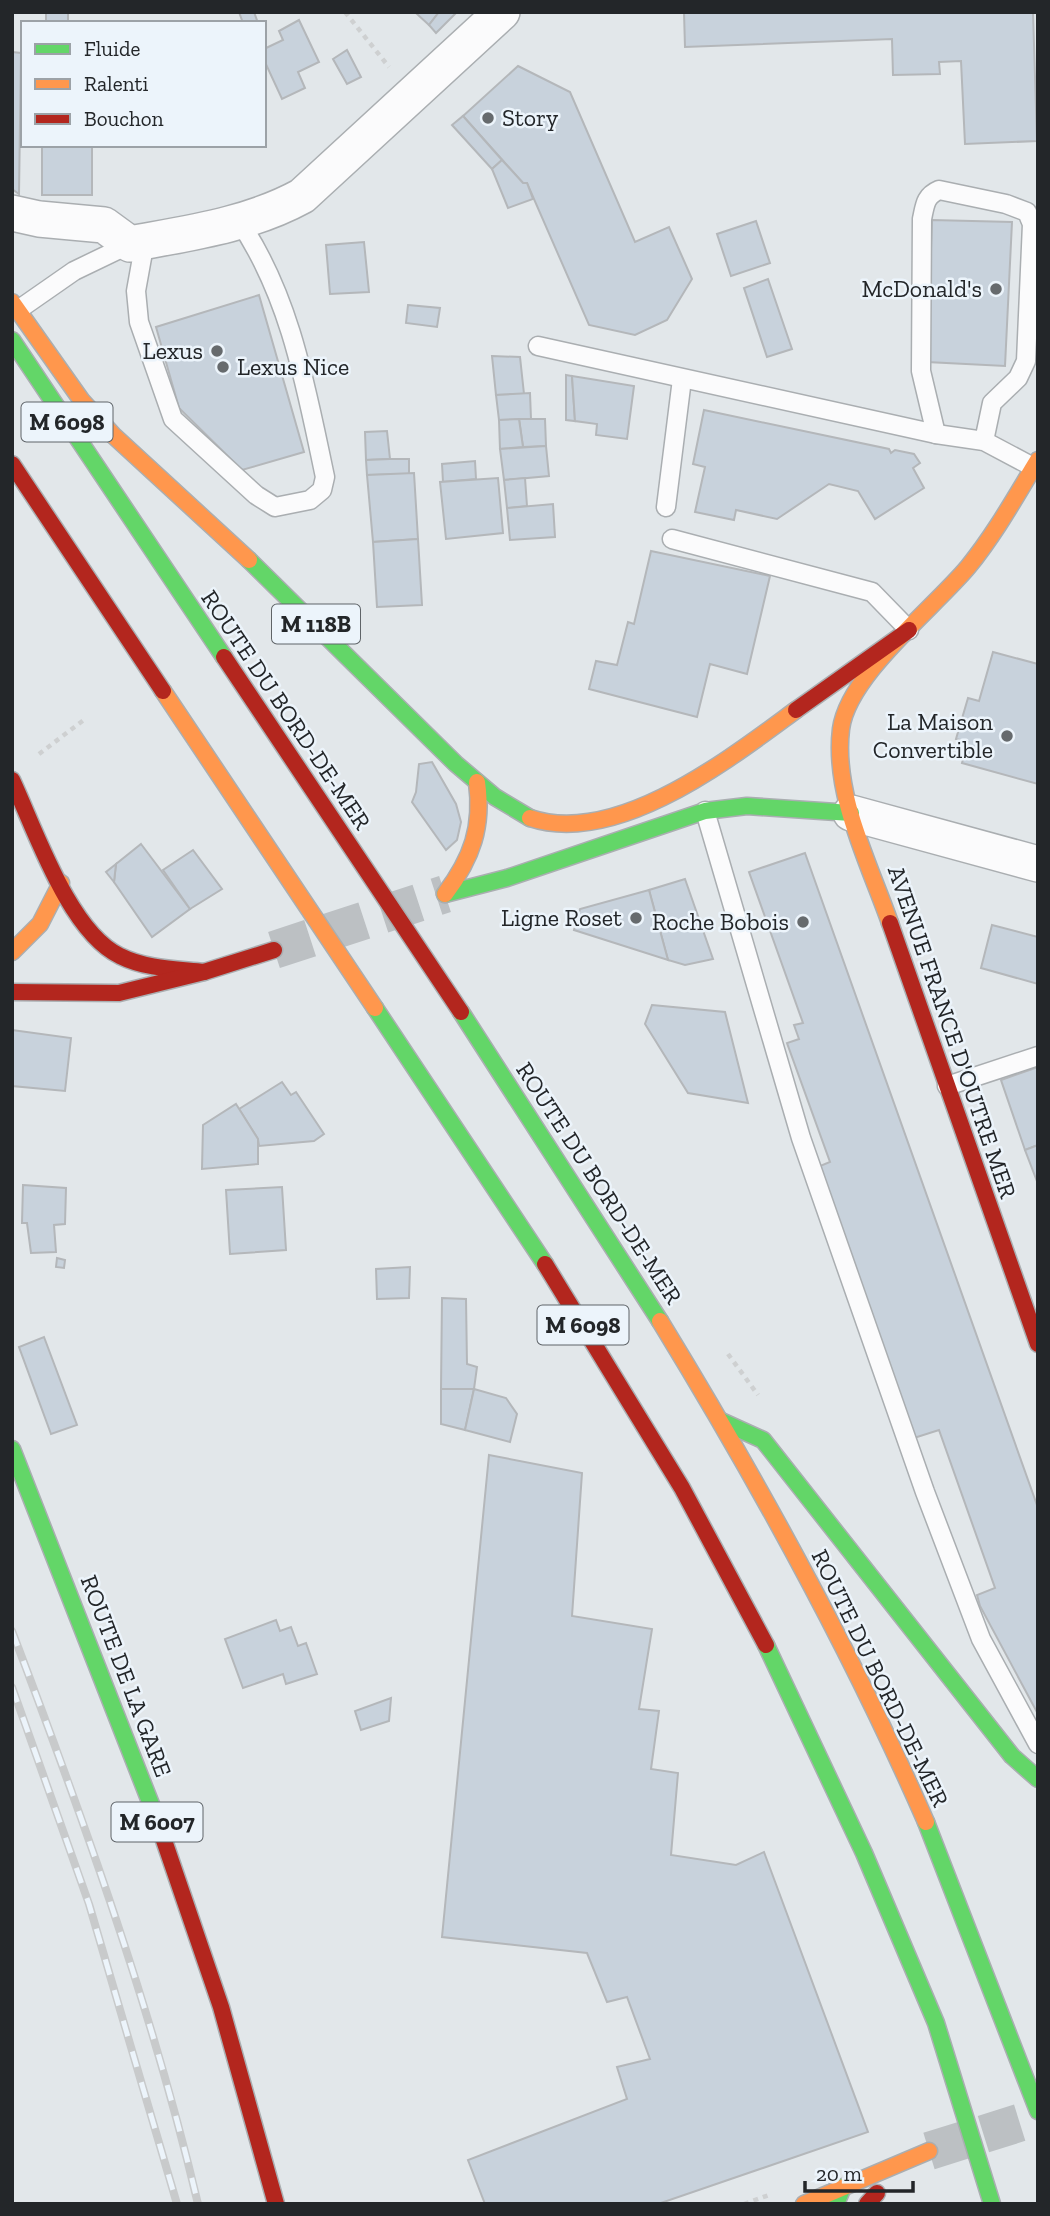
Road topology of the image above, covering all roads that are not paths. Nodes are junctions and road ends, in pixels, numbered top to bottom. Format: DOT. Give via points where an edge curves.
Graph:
graph roads {
  1 [pos="502,12"];
  2 [pos="12,212"];
  3 [pos="239,221"];
  4 [pos="138,243"];
  5 [pos="15,306"];
  6 [pos="12,340"];
  7 [pos="538,346"];
  8 [pos="682,379"];
  9 [pos="936,435"];
  10 [pos="984,441"];
  11 [pos="1036,463"];
  12 [pos="12,464"];
  13 [pos="666,508"];
  14 [pos="672,540"];
  15 [pos="909,630"];
  16 [pos="12,780"];
  17 [pos="477,782"];
  18 [pos="705,811"];
  19 [pos="851,813"];
  20 [pos="1038,864"];
  21 [pos="61,883"];
  22 [pos="274,950"];
  23 [pos="12,952"];
  24 [pos="204,972"];
  25 [pos="12,992"];
  26 [pos="1038,1056"];
  27 [pos="947,1086"];
  28 [pos="1038,1344"];
  29 [pos="721,1421"];
  30 [pos="12,1448"];
  31 [pos="1038,1744"];
  32 [pos="1038,1779"];
  33 [pos="1038,2111"];
  34 [pos="929,2151"];
  35 [pos="843,2187"];
  36 [pos="276,2204"];
  37 [pos="804,2204"];
  38 [pos="836,2204"];
  39 [pos="992,2204"];
  1 -- 3 [label="street" via="302,196"];
  2 -- 4 [label="street" via="104,225"];
  3 -- 4 [label="street"];
  3 -- 4 [label="lane" via="268,268 290,323 325,477 322,490 310,500 288,506 275,507 256,495 173,419 139,321"];
  4 -- 5 [label="lane" via="74,271"];
  5 -- 17 [label="main road, M 118B" via="82,401 113,435"];
  6 -- 29 [label="main road, ROUTE DU BORD-DE-MER / M 6098" via="580,1190"];
  7 -- 8 [label="lane"];
  8 -- 9 [label="lane"];
  8 -- 13 [label="lane"];
  9 -- 10 [label="lane"];
  9 -- 10 [label="lane" via="921,371 922,219 930,194 939,190 1006,204 1027,212 1032,224 1027,360 1018,378 992,403"];
  10 -- 11 [label="lane"];
  11 -- 15 [label="main road" via="968,566"];
  12 -- 39 [label="main road, M 6098" via="547,1266 682,1488 779,1670 869,1865 936,2023"];
  14 -- 15 [label="lane" via="872,592"];
  15 -- 17 [label="main road, M 118B" via="731,759 631,811 584,825 539,821 514,810"];
  15 -- 19 [label="main road, AVENUE FRANCE D'OUTRE MER" via="848,704 843,718 841,758"];
  16 -- 21 [label="main road"];
  17 -- 18 [label="main road" via="480,821 475,847 444,894 507,878"];
  18 -- 19 [label="main road" via="747,806"];
  18 -- 31 [label="lane" via="801,1138 920,1479 981,1639"];
  19 -- 20 [label="street"];
  19 -- 27 [label="main road, AVENUE FRANCE D'OUTRE MER"];
  21 -- 23 [label="main road" via="40,924"];
  21 -- 24 [label="main road" via="86,927 108,950 134,961"];
  22 -- 24 [label="main road"];
  24 -- 25 [label="main road" via="119,993"];
  26 -- 27 [label="lane"];
  27 -- 28 [label="main road, AVENUE FRANCE D'OUTRE MER"];
  29 -- 32 [label="main road" via="764,1440 1012,1756"];
  29 -- 33 [label="main road, ROUTE DU BORD-DE-MER / M 6098" via="801,1562 896,1756"];
  30 -- 36 [label="main road, ROUTE DE LA GARE / M 6007" via="175,1871 212,1980"];
  34 -- 35 [label="main road"];
  35 -- 37 [label="main road"];
  35 -- 38 [label="main road"];
}
